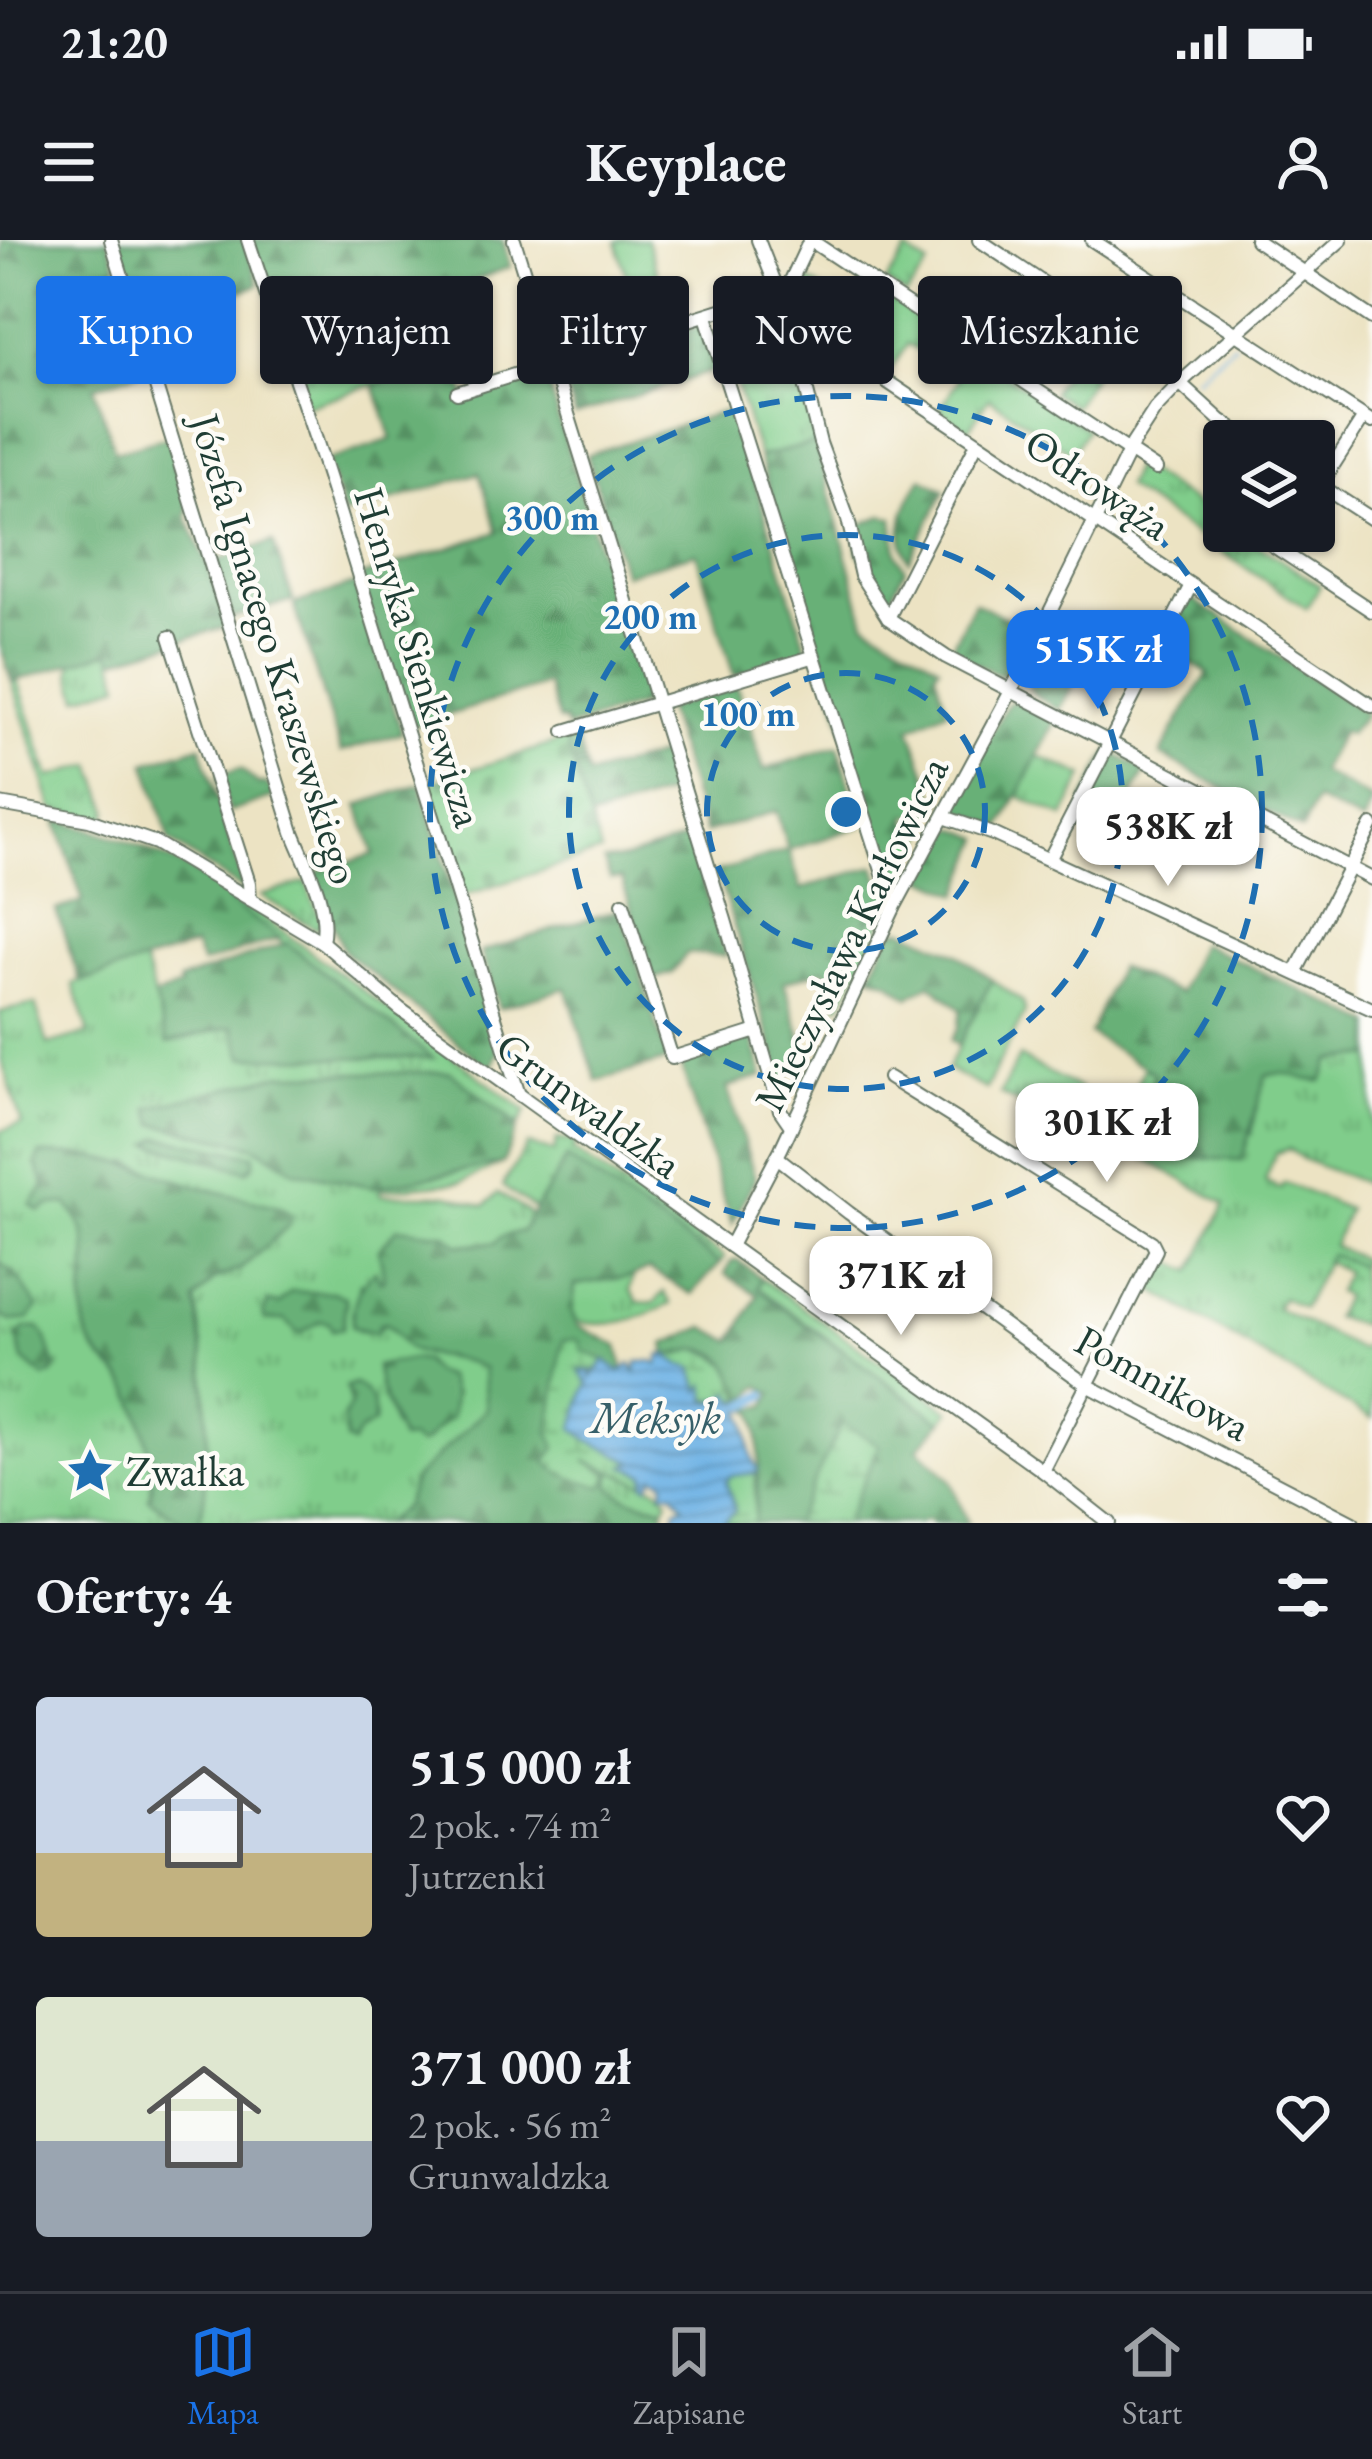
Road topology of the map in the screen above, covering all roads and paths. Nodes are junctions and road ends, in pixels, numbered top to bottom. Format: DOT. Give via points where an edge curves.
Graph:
graph roads {
  1 [pos="111,240"];
  2 [pos="248,240"];
  3 [pos="514,240"];
  4 [pos="758,240"];
  5 [pos="810,240"];
  6 [pos="979,240"];
  7 [pos="1091,240"];
  8 [pos="1256,240"];
  9 [pos="1341,240"];
  10 [pos="1304,273"];
  11 [pos="525,276"];
  12 [pos="772,276"];
  13 [pos="794,276"];
  14 [pos="1033,276"];
  15 [pos="713,313"];
  16 [pos="706,316"];
  17 [pos="1372,318"];
  18 [pos="689,321"];
  19 [pos="1236,334"];
  20 [pos="517,374"];
  21 [pos="1182,381"];
  22 [pos="557,384"];
  23 [pos="805,384"];
  24 [pos="889,384"];
  25 [pos="1179,384"];
  26 [pos="457,393"];
  27 [pos="1220,420"];
  28 [pos="1368,420"];
  29 [pos="977,443"];
  30 [pos="1129,450"];
  31 [pos="1335,463"];
  32 [pos="1156,469"];
  33 [pos="1335,498"];
  34 [pos="1372,519"];
  35 [pos="1094,522"];
  36 [pos="1283,552"];
  37 [pos="1190,585"];
  38 [pos="1372,611"];
  39 [pos="888,618"];
  40 [pos="170,637"];
  41 [pos="812,657"];
  42 [pos="1010,691"];
  43 [pos="658,703"];
  44 [pos="1372,706"];
  45 [pos="565,730"];
  46 [pos="1110,742"];
  47 [pos="0,805"];
  48 [pos="944,817"];
  49 [pos="1372,825"];
  50 [pos="1049,860"];
  51 [pos="1347,867"];
  52 [pos="1372,879"];
  53 [pos="250,898"];
  54 [pos="623,903"];
  55 [pos="894,908"];
  56 [pos="322,942"];
  57 [pos="1294,973"];
  58 [pos="1372,1009"];
  59 [pos="757,1031"];
  60 [pos="889,1078"];
  61 [pos="519,1096"];
  62 [pos="791,1126"];
  63 [pos="777,1156"];
  64 [pos="730,1246"];
  65 [pos="1087,1384"];
  66 [pos="1043,1471"];
  67 [pos="1336,1519"];
  68 [pos="1109,1523"];
  69 [pos="1353,1523"];
  1 -- 56 [label="street, Józefa Ignacego Kraszewskiego" via="322,907"];
  2 -- 61 [label="street, Henryka Sienkiewicza"];
  3 -- 11 [label="street"];
  4 -- 12 [label="street"];
  5 -- 13 [label="street"];
  5 -- 30 [label="street"];
  6 -- 14 [label="street"];
  7 -- 19 [label="street"];
  8 -- 10 [label="street"];
  9 -- 10 [label="street, Mieczysława Karłowicza"];
  10 -- 17 [label="street"];
  10 -- 19 [label="street, Mieczysława Karłowicza"];
  15 -- 16 [label="street"];
  16 -- 18 [label="street"];
  16 -- 41 [label="street"];
  19 -- 21 [label="street, Mieczysława Karłowicza"];
  19 -- 28 [label="street"];
  20 -- 26 [label="street"];
  22 -- 43 [label="street"];
  23 -- 39 [label="street" via="861,576"];
  24 -- 29 [label="street, Odrowąża"];
  25 -- 27 [label="street"];
  25 -- 30 [label="street, Mieczysława Karłowicza"];
  28 -- 31 [label="street"];
  29 -- 35 [label="street, Odrowąża"];
  29 -- 39 [label="street"];
  30 -- 32 [label="street"];
  30 -- 35 [label="street, Mieczysława Karłowicza"];
  33 -- 34 [label="street"];
  35 -- 37 [label="street, Odrowąża"];
  35 -- 42 [label="street, Mieczysława Karłowicza"];
  36 -- 38 [label="street"];
  37 -- 44 [label="street, Odrowąża"];
  37 -- 46 [label="street"];
  39 -- 42 [label="street"];
  40 -- 53 [label="street"];
  41 -- 43 [label="street"];
  41 -- 55 [label="street"];
  42 -- 46 [label="street"];
  42 -- 48 [label="street, Mieczysława Karłowicza"];
  43 -- 45 [label="street"];
  43 -- 59 [label="street"];
  46 -- 50 [label="street"];
  46 -- 51 [label="street"];
  47 -- 53 [label="street, Grunwaldzka" via="136,834"];
  48 -- 50 [label="street"];
  48 -- 55 [label="street, Mieczysława Karłowicza"];
  49 -- 51 [label="street"];
  50 -- 57 [label="street"];
  51 -- 52 [label="street"];
  51 -- 57 [label="street"];
  53 -- 56 [label="street, Grunwaldzka"];
  54 -- 59 [label="street" via="672,1058"];
  55 -- 62 [label="street, Mieczysława Karłowicza"];
  56 -- 61 [label="street, Grunwaldzka"];
  57 -- 58 [label="street"];
  59 -- 62 [label="street"];
  60 -- 65 [label="street" via="1152,1241 1155,1258"];
  61 -- 64 [label="street, Grunwaldzka"];
  62 -- 63 [label="street, Mieczysława Karłowicza"];
  63 -- 64 [label="street, Mieczysława Karłowicza"];
  63 -- 65 [label="street, Pomnikowa"];
  64 -- 66 [label="street, Grunwaldzka"];
  65 -- 66 [label="street"];
  65 -- 67 [label="street, Pomnikowa"];
  66 -- 68 [label="street, Grunwaldzka"];
  67 -- 69 [label="street, Pomnikowa"];
}
